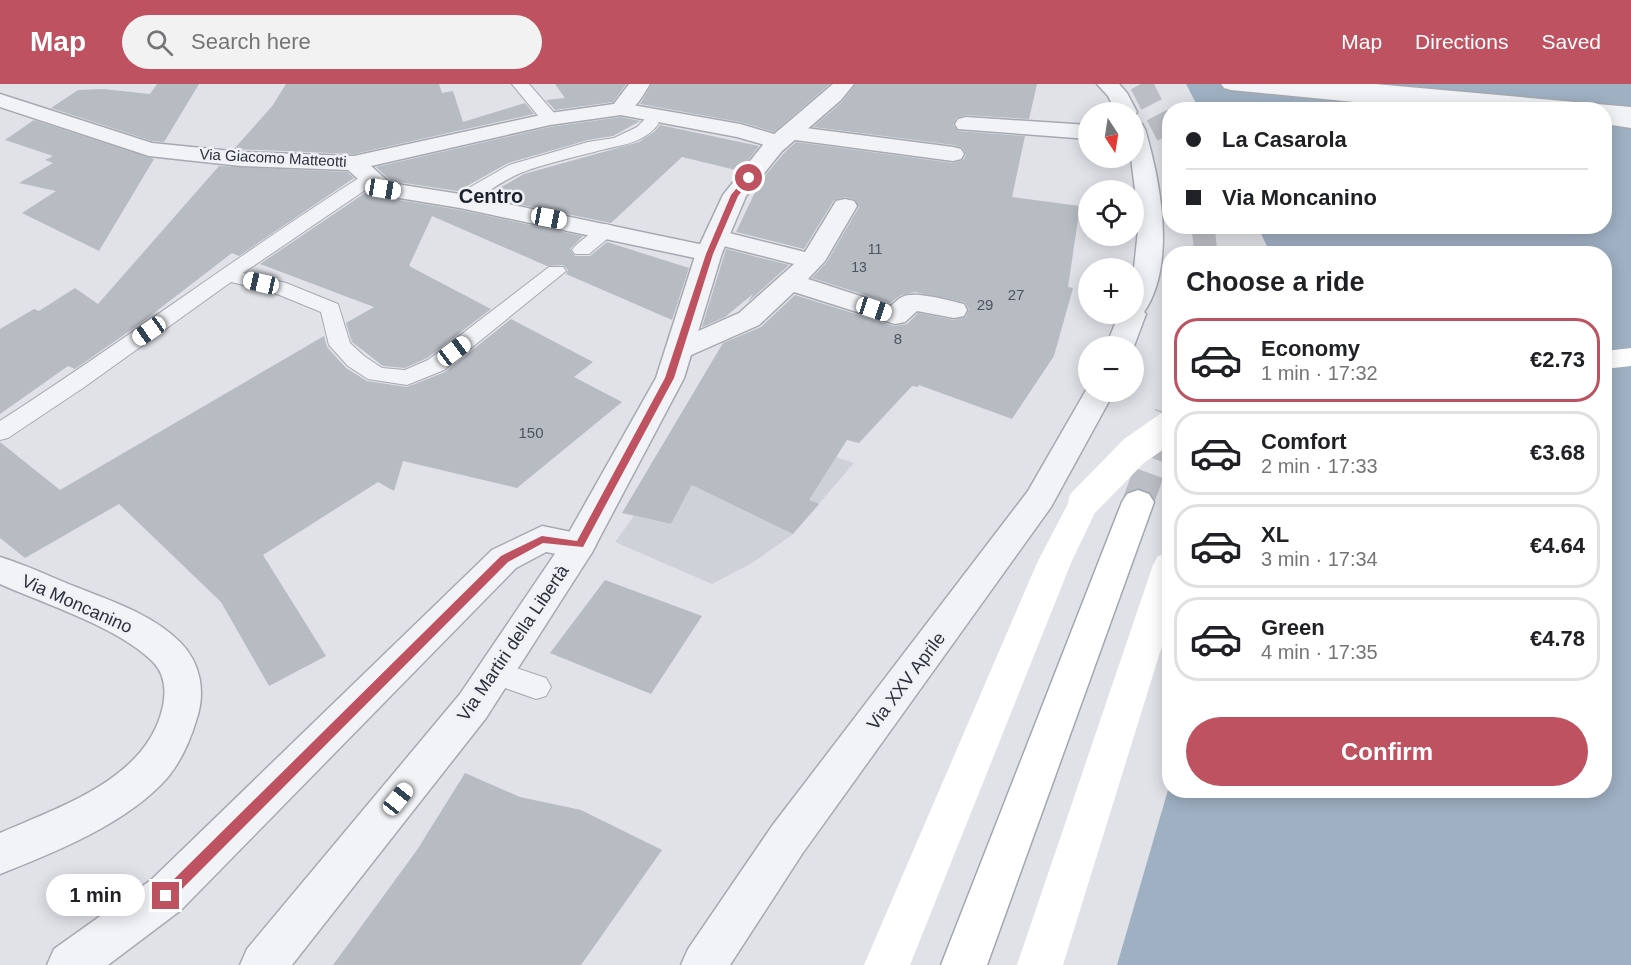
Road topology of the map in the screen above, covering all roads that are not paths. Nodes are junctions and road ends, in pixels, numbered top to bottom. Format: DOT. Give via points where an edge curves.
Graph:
graph roads {
  1 [pos="520,84"];
  2 [pos="640,84"];
  3 [pos="844,84"];
  4 [pos="1231,84"];
  5 [pos="1305,84"];
  6 [pos="1110,86"];
  7 [pos="0,100"];
  8 [pos="1120,102"];
  9 [pos="1424,102"];
  10 [pos="1505,102"];
  11 [pos="621,110"];
  12 [pos="1612,112"];
  13 [pos="1631,113"];
  14 [pos="550,119"];
  15 [pos="1612,119"];
  16 [pos="1631,121"];
  17 [pos="651,123"];
  18 [pos="966,124"];
  19 [pos="1078,131"];
  20 [pos="785,137"];
  21 [pos="953,154"];
  22 [pos="1144,164"];
  23 [pos="363,171"];
  24 [pos="460,201"];
  25 [pos="845,206"];
  26 [pos="606,230"];
  27 [pos="713,245"];
  28 [pos="582,250"];
  29 [pos="812,261"];
  30 [pos="556,271"];
  31 [pos="227,275"];
  32 [pos="1144,281"];
  33 [pos="790,282"];
  34 [pos="954,310"];
  35 [pos="679,350"];
  36 [pos="1631,357"];
  37 [pos="1612,359"];
  38 [pos="1094,402"];
  39 [pos="1162,430"];
  40 [pos="0,432"];
  41 [pos="1138,502"];
  42 [pos="579,545"];
  43 [pos="0,570"];
  44 [pos="1162,590"];
  45 [pos="495,673"];
  46 [pos="536,687"];
  47 [pos="0,854"];
  48 [pos="70,965"];
  49 [pos="263,965"];
  50 [pos="704,965"];
  51 [pos="887,965"];
  52 [pos="964,965"];
  53 [pos="1040,965"];
  1 -- 14 [label="lane"];
  2 -- 11 [label="street"];
  3 -- 20 [label="street, Via Martiri della Libertà"];
  4 -- 9 [label="street"];
  5 -- 10 [label="street"];
  6 -- 8 [label="street"];
  7 -- 23 [label="street, Via Giacomo Matteotti" via="149,149"];
  11 -- 14 [label="street, Via Giacomo Matteotti"];
  11 -- 20 [label="street, Via Giacomo Matteotti"];
  12 -- 13 [label="street"];
  14 -- 23 [label="street, Via Giacomo Matteotti"];
  15 -- 16 [label="street"];
  17 -- 24 [label="lane" via="618,142 515,169"];
  18 -- 19 [label="street"];
  20 -- 21 [label="street, Via Giacomo Matteotti"];
  20 -- 27 [label="street, Via Martiri della Libertà" via="735,195"];
  22 -- 32 [label="street" via="1151,221"];
  23 -- 24 [label="street" via="383,189"];
  23 -- 31 [label="lane"];
  24 -- 26 [label="street"];
  25 -- 29 [label="street"];
  26 -- 27 [label="street"];
  26 -- 28 [label="lane"];
  27 -- 29 [label="street"];
  27 -- 35 [label="street, Via Martiri della Libertà"];
  29 -- 33 [label="street"];
  30 -- 31 [label="lane" via="436,365 407,378 376,374 356,362 340,345 331,308 279,287"];
  31 -- 40 [label="lane"];
  33 -- 34 [label="street" via="895,316 912,302"];
  33 -- 35 [label="street" via="749,319"];
  35 -- 42 [label="street, Via Martiri della Libertà" via="670,378"];
  36 -- 37 [label="main road"];
  38 -- 50 [label="street, Via XXV Aprile" via="1040,499 787,840"];
  39 -- 51 [label="main road, bridge" via="1117,465 1084,502 1054,563"];
  41 -- 52 [label="main road"];
  42 -- 45 [label="street, Via Martiri della Libertà"];
  42 -- 48 [label="street" via="542,539 504,559 166,896"];
  43 -- 47 [label="street, Via Moncanino" via="130,625 161,646 181,670 185,694 166,751 142,779 99,807"];
  44 -- 53 [label="main road"];
  45 -- 46 [label="lane"];
  45 -- 49 [label="street, Via Martiri della Libertà"];
}
